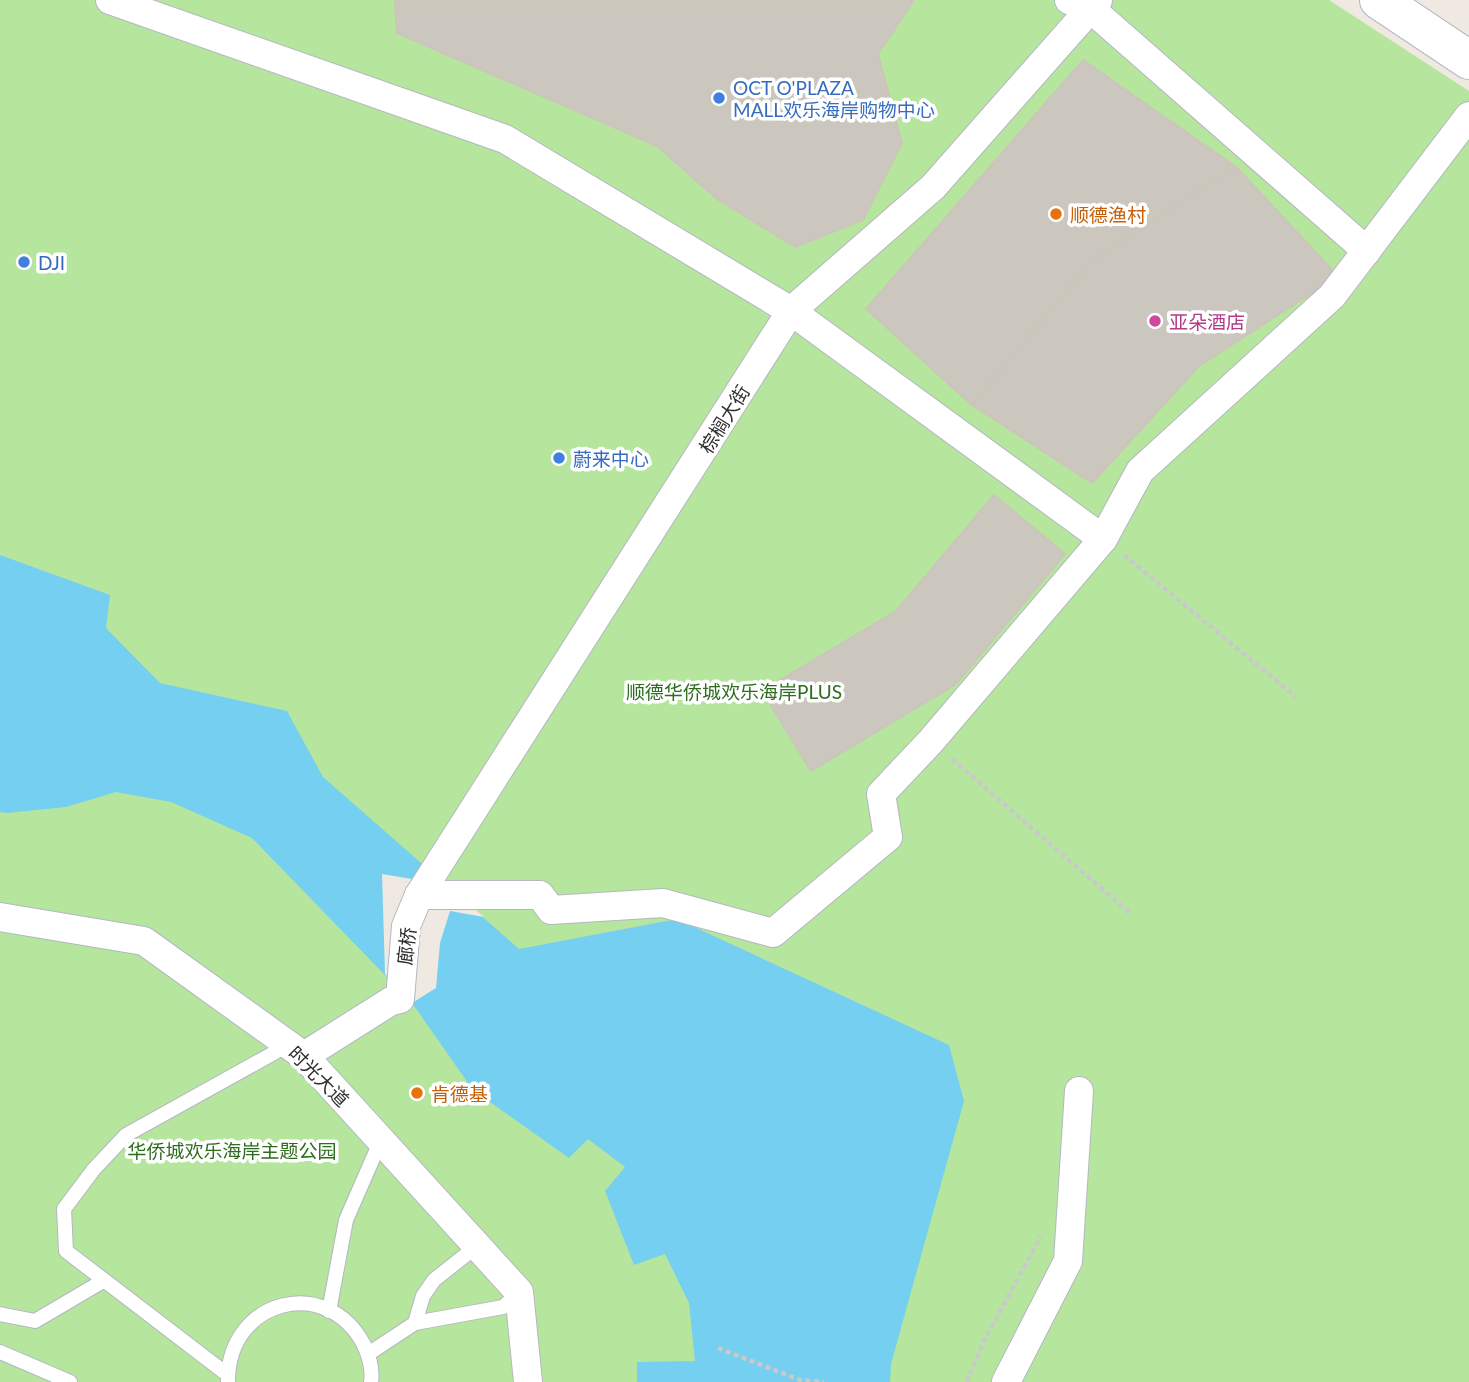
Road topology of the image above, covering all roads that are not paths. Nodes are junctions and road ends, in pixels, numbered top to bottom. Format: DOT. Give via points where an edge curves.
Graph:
graph roads {
  1 [pos="110,0"];
  2 [pos="1379,0"];
  3 [pos="1086,3"];
  4 [pos="1469,60"];
  5 [pos="1469,116"];
  6 [pos="1367,251"];
  7 [pos="791,311"];
  8 [pos="1104,539"];
  9 [pos="419,895"];
  10 [pos="0,917"];
  11 [pos="296,1050"];
  12 [pos="1079,1091"];
  13 [pos="381,1140"];
  14 [pos="477,1246"];
  15 [pos="103,1281"];
  16 [pos="519,1292"];
  17 [pos="329,1311"];
  18 [pos="0,1314"];
  19 [pos="415,1323"];
  20 [pos="0,1352"];
  21 [pos="368,1354"];
  22 [pos="527,1373"];
  23 [pos="228,1379"];
  24 [pos="70,1382"];
  25 [pos="371,1382"];
  26 [pos="1006,1382"];
  1 -- 7 [label="street" via="505,139"];
  2 -- 4 [label="street"];
  3 -- 6 [label="street"];
  3 -- 7 [label="street, 棕榈大街" via="933,187"];
  5 -- 6 [label="street"];
  6 -- 8 [label="street" via="1332,296 1140,471"];
  7 -- 8 [label="street"];
  7 -- 9 [label="street, 棕榈大街"];
  8 -- 9 [label="street" via="881,794 888,837 774,933 663,903 551,910 540,895"];
  9 -- 11 [label="street, 廊桥" via="406,926 400,999"];
  10 -- 11 [label="street, 时光大道" via="144,941"];
  11 -- 13 [label="street, 时光大道"];
  11 -- 15 [label="lane" via="126,1135 94,1170 64,1209 66,1251"];
  12 -- 26 [label="street" via="1068,1261"];
  13 -- 14 [label="street, 时光大道"];
  13 -- 17 [label="lane" via="346,1220"];
  14 -- 16 [label="street, 时光大道"];
  14 -- 19 [label="lane" via="434,1280 423,1296"];
  15 -- 18 [label="lane" via="35,1321"];
  15 -- 23 [label="lane"];
  16 -- 19 [label="lane" via="503,1307"];
  16 -- 22 [label="street"];
  17 -- 21 [label="lane" via="357,1333"];
  17 -- 23 [label="lane" via="294,1303 270,1309 250,1322 235,1341"];
  19 -- 21 [label="lane"];
  20 -- 24 [label="lane"];
  21 -- 25 [label="lane"];
}
